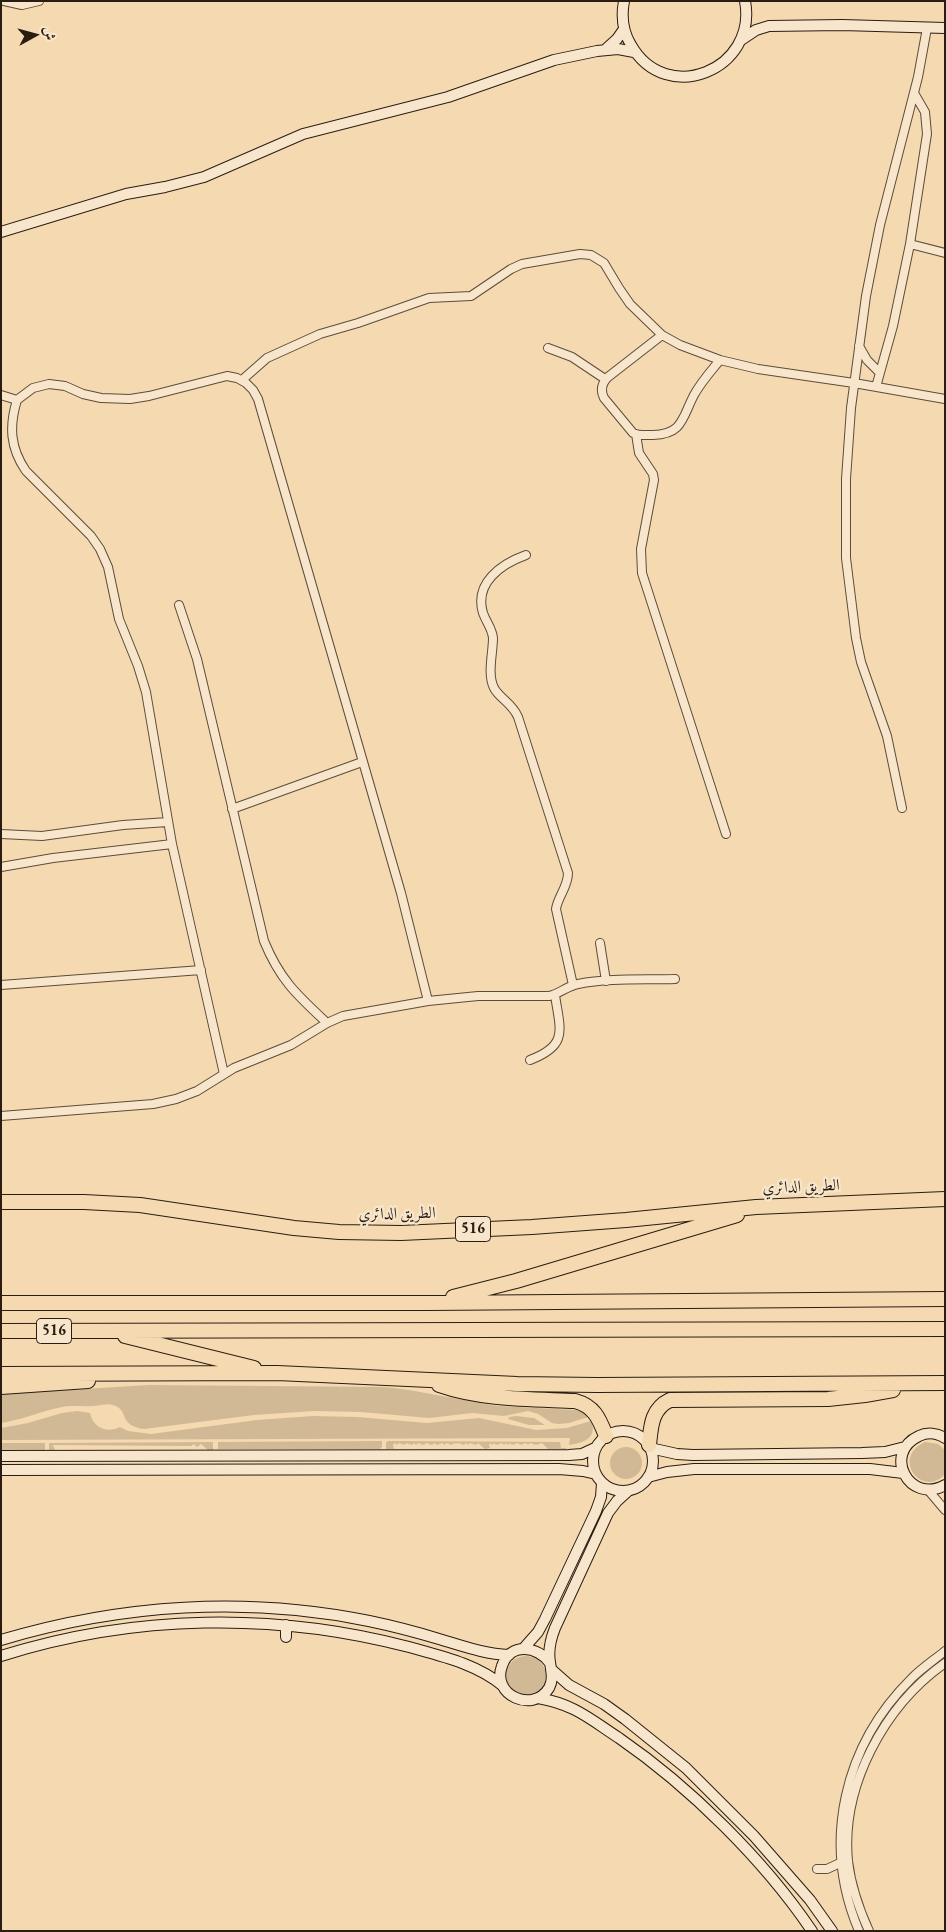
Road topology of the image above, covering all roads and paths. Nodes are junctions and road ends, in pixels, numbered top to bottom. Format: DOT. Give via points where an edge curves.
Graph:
graph roads {
  1 [pos="4,1"];
  2 [pos="39,1"];
  3 [pos="624,1"];
  4 [pos="745,1"];
  5 [pos="927,28"];
  6 [pos="945,28"];
  7 [pos="624,29"];
  8 [pos="741,40"];
  9 [pos="605,50"];
  10 [pos="634,52"];
  11 [pos="914,93"];
  12 [pos="1,232"];
  13 [pos="910,244"];
  14 [pos="945,253"];
  15 [pos="662,335"];
  16 [pos="859,346"];
  17 [pos="548,348"];
  18 [pos="720,360"];
  19 [pos="879,372"];
  20 [pos="606,379"];
  21 [pos="242,380"];
  22 [pos="854,383"];
  23 [pos="876,387"];
  24 [pos="1,395"];
  25 [pos="945,399"];
  26 [pos="17,400"];
  27 [pos="636,434"];
  28 [pos="526,555"];
  29 [pos="179,605"];
  30 [pos="362,762"];
  31 [pos="902,808"];
  32 [pos="232,809"];
  33 [pos="168,822"];
  34 [pos="1,834"];
  35 [pos="726,834"];
  36 [pos="172,844"];
  37 [pos="1,867"];
  38 [pos="600,943"];
  39 [pos="201,970"];
  40 [pos="675,980"];
  41 [pos="606,981"];
  42 [pos="1,985"];
  43 [pos="572,985"];
  44 [pos="555,995"];
  45 [pos="428,1001"];
  46 [pos="327,1023"];
  47 [pos="530,1060"];
  48 [pos="224,1074"];
  49 [pos="1,1116"];
  50 [pos="945,1199"];
  51 [pos="1,1202"];
  52 [pos="756,1207"];
  53 [pos="945,1299"];
  54 [pos="1,1302"];
  55 [pos="428,1303"];
  56 [pos="945,1329"];
  57 [pos="1,1331"];
  58 [pos="107,1331"];
  59 [pos="278,1373"];
  60 [pos="1,1374"];
  61 [pos="106,1374"];
  62 [pos="427,1380"];
  63 [pos="917,1383"];
  64 [pos="945,1383"];
  65 [pos="1,1387"];
  66 [pos="606,1436"];
  67 [pos="945,1438"];
  68 [pos="650,1447"];
  69 [pos="905,1447"];
  70 [pos="595,1448"];
  71 [pos="1,1456"];
  72 [pos="1,1470"];
  73 [pos="903,1473"];
  74 [pos="648,1477"];
  75 [pos="599,1479"];
  76 [pos="945,1485"];
  77 [pos="928,1490"];
  78 [pos="628,1491"];
  79 [pos="945,1510"];
  80 [pos="286,1625"];
  81 [pos="286,1636"];
  82 [pos="1,1640"];
  83 [pos="523,1649"];
  84 [pos="945,1652"];
  85 [pos="509,1655"];
  86 [pos="1,1656"];
  87 [pos="945,1663"];
  88 [pos="551,1667"];
  89 [pos="503,1686"];
  90 [pos="905,1692"];
  91 [pos="538,1698"];
  92 [pos="846,1815"];
  93 [pos="840,1863"];
  94 [pos="817,1869"];
  95 [pos="812,1931"];
  96 [pos="832,1931"];
  97 [pos="859,1931"];
  98 [pos="869,1931"];
  1 -- 2 [label="street" via="22,5"];
  3 -- 7 [label="street"];
  4 -- 8 [label="street" via="746,19"];
  5 -- 6 [label="street"];
  5 -- 8 [label="street" via="768,26"];
  5 -- 11 [label="street"];
  7 -- 9 [label="street"];
  7 -- 10 [label="street"];
  8 -- 10 [label="street" via="721,65 701,75 668,75 648,65"];
  9 -- 10 [label="street"];
  9 -- 12 [label="street" via="554,60 448,97 318,129 204,176 126,194"];
  11 -- 13 [label="street" via="925,112 928,134"];
  11 -- 16 [label="street" via="879,233"];
  13 -- 14 [label="street"];
  13 -- 19 [label="street" via="893,326"];
  15 -- 18 [label="street"];
  15 -- 20 [label="street"];
  15 -- 21 [label="street" via="624,297 604,263 591,255 580,254 522,264 471,296 429,298 320,334 267,358"];
  16 -- 19 [label="street"];
  16 -- 22 [label="street"];
  17 -- 20 [label="street" via="572,357"];
  18 -- 22 [label="street"];
  18 -- 27 [label="street" via="700,386 677,428 665,434"];
  19 -- 23 [label="street"];
  20 -- 27 [label="street" via="602,388 604,398 626,427"];
  21 -- 26 [label="street" via="222,376 149,396 120,400 49,384 33,388"];
  21 -- 30 [label="street" via="258,400"];
  22 -- 23 [label="street"];
  22 -- 31 [label="street" via="845,506 849,593 861,662 887,736"];
  23 -- 25 [label="street"];
  24 -- 26 [label="street"];
  26 -- 33 [label="street" via="11,431 22,466 91,536 108,567 119,619 146,692"];
  27 -- 35 [label="street" via="641,457 654,480 641,550 642,573"];
  28 -- 43 [label="street" via="509,562 488,579 482,594 482,606 492,635 492,684 518,717 568,873 557,912"];
  29 -- 32 [label="street" via="198,659"];
  30 -- 32 [label="street"];
  30 -- 45 [label="street"];
  32 -- 46 [label="street" via="269,953 292,990"];
  33 -- 34 [label="street" via="42,836"];
  33 -- 36 [label="street"];
  36 -- 37 [label="street"];
  36 -- 39 [label="street"];
  38 -- 41 [label="street"];
  39 -- 42 [label="street"];
  39 -- 48 [label="street"];
  40 -- 41 [label="street"];
  41 -- 43 [label="street"];
  43 -- 44 [label="street"];
  44 -- 45 [label="street" via="478,996"];
  44 -- 47 [label="street" via="560,1025 558,1040 549,1052"];
  45 -- 46 [label="street" via="352,1014"];
  46 -- 48 [label="street" via="291,1045"];
  48 -- 49 [label="street" via="197,1090 159,1103"];
  50 -- 52 [label="highway, الطريق الدائري / 516"];
  51 -- 52 [label="highway, الطريق الدائري / 516" via="131,1204 332,1232 532,1227"];
  52 -- 55 [label="highway, 516" via="523,1279"];
  53 -- 55 [label="highway, 516"];
  54 -- 55 [label="highway, 516"];
  56 -- 58 [label="highway, 516"];
  57 -- 58 [label="highway, 516"];
  58 -- 59 [label="highway, 516"];
  59 -- 61 [label="highway, 516"];
  59 -- 62 [label="highway, 516"];
  60 -- 61 [label="highway, 516"];
  61 -- 65 [label="highway" via="84,1382"];
  62 -- 63 [label="highway, 516" via="597,1385"];
  62 -- 66 [label="highway" via="457,1391 492,1397 584,1403 597,1415"];
  63 -- 64 [label="highway, 516"];
  63 -- 68 [label="highway" via="847,1397 670,1400 663,1403 654,1415"];
  66 -- 68 [label="street" via="629,1431"];
  66 -- 70 [label="street"];
  67 -- 69 [label="street" via="932,1433 922,1434"];
  68 -- 69 [label="street" via="693,1455 862,1454"];
  68 -- 74 [label="street" via="653,1458"];
  69 -- 73 [label="street" via="901,1460"];
  70 -- 71 [label="street" via="569,1455"];
  70 -- 75 [label="street" via="593,1466"];
  72 -- 75 [label="street" via="559,1469 576,1470"];
  73 -- 74 [label="street" via="870,1469 694,1470"];
  73 -- 77 [label="street" via="913,1485"];
  74 -- 78 [label="street" via="640,1486"];
  75 -- 78 [label="street" via="614,1490"];
  75 -- 83 [label="street" via="601,1497 596,1511 550,1610 538,1632"];
  76 -- 77 [label="street"];
  77 -- 79 [label="street"];
  78 -- 88 [label="street" via="608,1513 569,1597 552,1639"];
  80 -- 81 [label="street"];
  80 -- 86 [label="street" via="204,1622 145,1626 64,1639"];
  80 -- 89 [label="street" via="365,1637 418,1650 478,1670"];
  82 -- 85 [label="street" via="118,1613 246,1607 314,1612 368,1621 482,1652"];
  83 -- 85 [label="street"];
  83 -- 88 [label="street" via="539,1652"];
  84 -- 90 [label="street" via="919,1672"];
  85 -- 89 [label="street" via="500,1673"];
  87 -- 90 [label="street"];
  88 -- 91 [label="street" via="548,1689"];
  88 -- 96 [label="street" via="568,1685 604,1704 686,1768 754,1836 810,1900"];
  89 -- 91 [label="street" via="507,1693 522,1701"];
  90 -- 92 [label="street" via="882,1715 864,1746 848,1786"];
  91 -- 95 [label="street" via="576,1709 674,1779 766,1872"];
  92 -- 93 [label="street" via="840,1841"];
  92 -- 98 [label="street" via="851,1879"];
  93 -- 94 [label="street" via="827,1869"];
  93 -- 97 [label="street" via="849,1906"];
}
